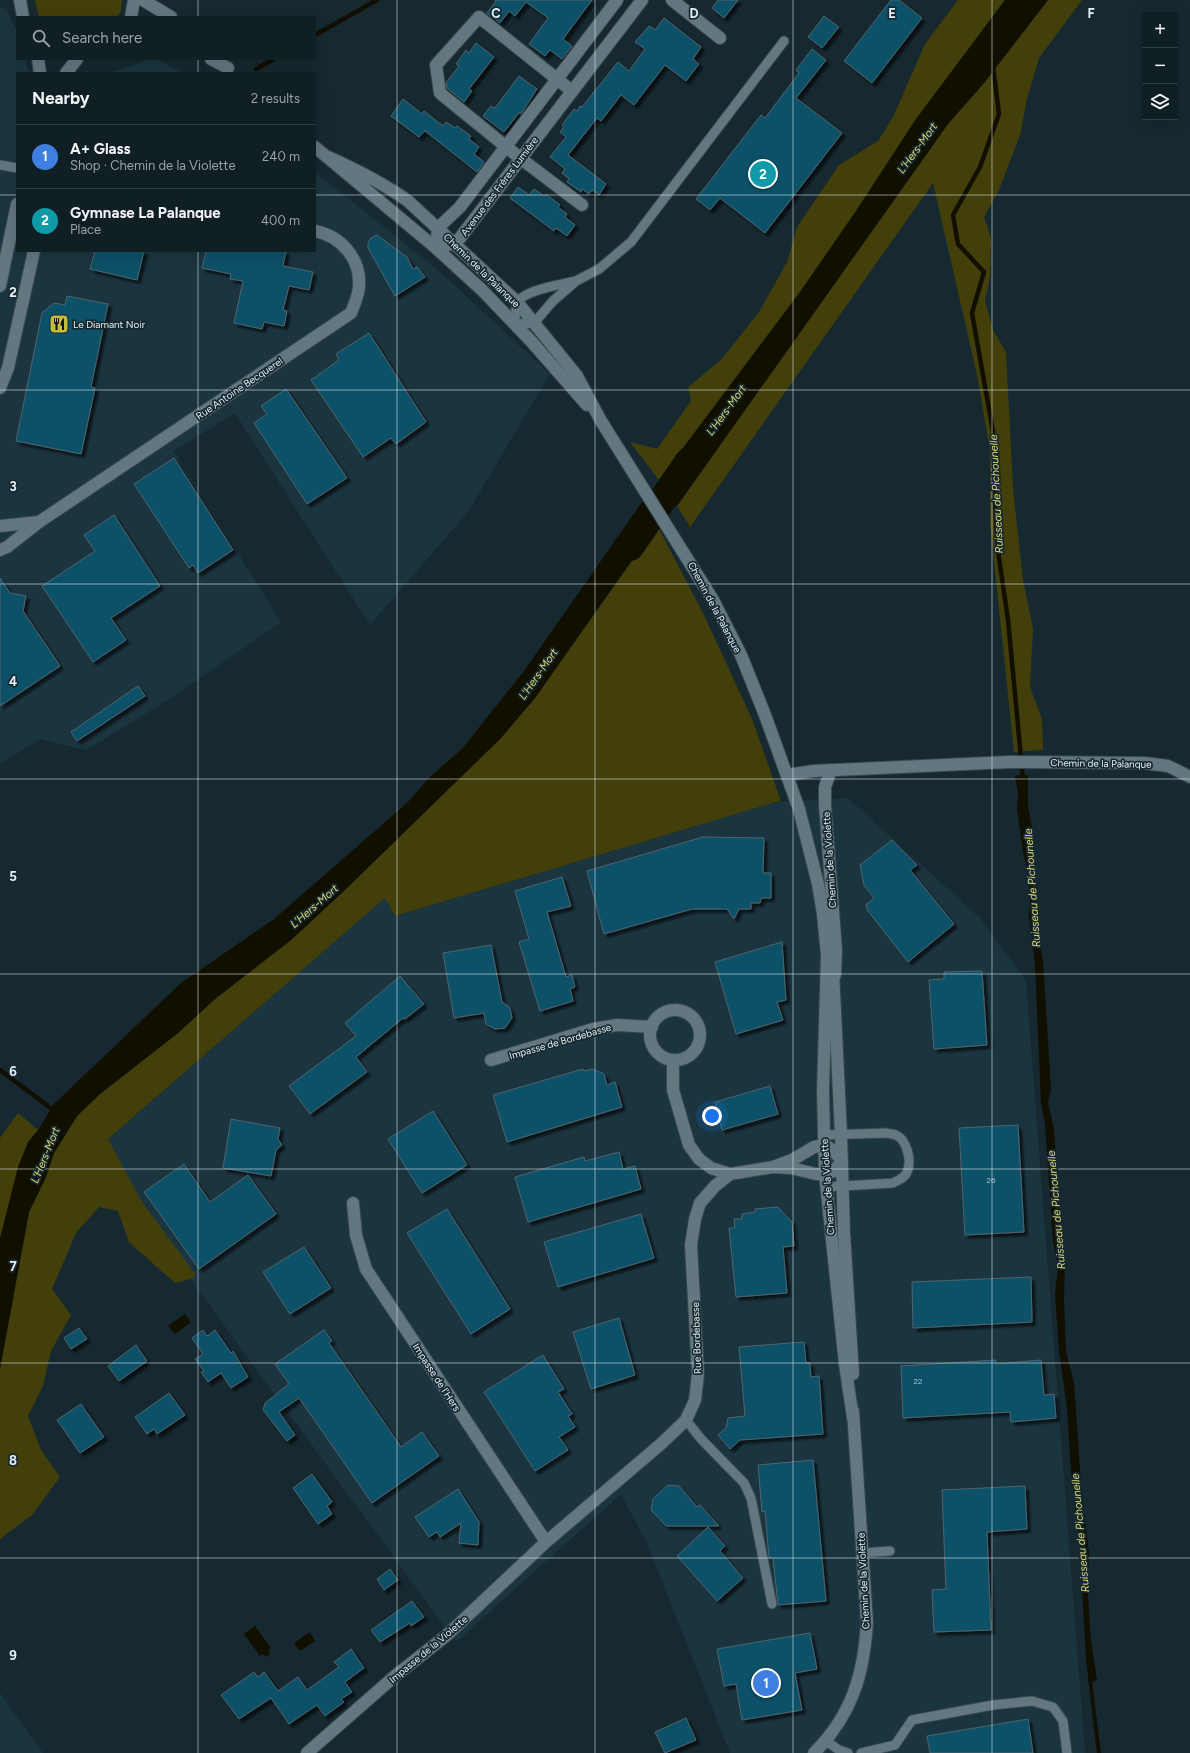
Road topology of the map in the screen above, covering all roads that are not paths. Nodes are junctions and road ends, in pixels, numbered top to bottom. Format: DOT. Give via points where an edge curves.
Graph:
graph roads {
  1 [pos="11,0"];
  2 [pos="20,0"];
  3 [pos="134,0"];
  4 [pos="143,0"];
  5 [pos="617,0"];
  6 [pos="642,0"];
  7 [pos="672,0"];
  8 [pos="23,15"];
  9 [pos="131,16"];
  10 [pos="169,16"];
  11 [pos="720,38"];
  12 [pos="784,41"];
  13 [pos="38,60"];
  14 [pos="76,60"];
  15 [pos="213,60"];
  16 [pos="227,67"];
  17 [pos="40,72"];
  18 [pos="67,72"];
  19 [pos="557,79"];
  20 [pos="572,91"];
  21 [pos="506,146"];
  22 [pos="316,148"];
  23 [pos="328,157"];
  24 [pos="520,158"];
  25 [pos="0,165"];
  26 [pos="16,168"];
  27 [pos="582,204"];
  28 [pos="16,207"];
  29 [pos="438,228"];
  30 [pos="316,231"];
  31 [pos="5,238"];
  32 [pos="455,243"];
  33 [pos="436,248"];
  34 [pos="34,252"];
  35 [pos="576,281"];
  36 [pos="0,286"];
  37 [pos="517,302"];
  38 [pos="534,322"];
  39 [pos="515,324"];
  40 [pos="0,388"];
  41 [pos="601,421"];
  42 [pos="39,522"];
  43 [pos="0,526"];
  44 [pos="0,550"];
  45 [pos="831,770"];
  46 [pos="787,775"];
  47 [pos="1190,777"];
  48 [pos="799,809"];
  49 [pos="827,955"];
  50 [pos="834,975"];
  51 [pos="652,1027"];
  52 [pos="492,1060"];
  53 [pos="673,1060"];
  54 [pos="841,1134"];
  55 [pos="824,1140"];
  56 [pos="842,1161"];
  57 [pos="773,1167"];
  58 [pos="730,1174"];
  59 [pos="825,1174"];
  60 [pos="842,1186"];
  61 [pos="826,1187"];
  62 [pos="353,1203"];
  63 [pos="853,1418"];
  64 [pos="686,1420"];
  65 [pos="546,1542"];
  66 [pos="890,1551"];
  67 [pos="862,1553"];
  68 [pos="772,1604"];
  69 [pos="826,1741"];
  70 [pos="897,1749"];
  71 [pos="307,1753"];
  72 [pos="814,1753"];
  73 [pos="848,1753"];
  74 [pos="861,1753"];
  75 [pos="1067,1753"];
  1 -- 8 [label="street"];
  2 -- 8 [label="street"];
  3 -- 9 [label="street"];
  4 -- 10 [label="street"];
  5 -- 19 [label="street, Avenue des Frères Lumière"];
  6 -- 20 [label="street, Avenue des Frères Lumière"];
  7 -- 11 [label="street"];
  12 -- 35 [label="lane" via="631,242 599,269"];
  13 -- 17 [label="street"];
  14 -- 18 [label="street"];
  15 -- 16 [label="street"];
  19 -- 20 [label="street"];
  19 -- 21 [label="street, Avenue des Frères Lumière"];
  19 -- 21 [label="street" via="479,17 436,65 440,93"];
  20 -- 24 [label="street, Avenue des Frères Lumière"];
  21 -- 24 [label="street"];
  21 -- 29 [label="street, Avenue des Frères Lumière" via="460,207"];
  22 -- 23 [label="street, Chemin de la Palanque"];
  23 -- 29 [label="street, Chemin de la Palanque" via="391,189"];
  23 -- 33 [label="street, Chemin de la Palanque"];
  24 -- 27 [label="street"];
  24 -- 32 [label="street, Avenue des Frères Lumière"];
  25 -- 26 [label="lane"];
  28 -- 31 [label="street"];
  29 -- 32 [label="street, Chemin de la Palanque"];
  29 -- 33 [label="street"];
  30 -- 42 [label="street, Rue Antoine Becquerel" via="324,233 345,246 357,264 359,287 351,313"];
  31 -- 36 [label="street"];
  32 -- 33 [label="street, Avenue des Frères Lumière"];
  32 -- 37 [label="street, Chemin de la Palanque"];
  33 -- 39 [label="street, Chemin de la Palanque"];
  34 -- 40 [label="street" via="8,368"];
  35 -- 37 [label="lane" via="540,289"];
  35 -- 38 [label="lane"];
  37 -- 38 [label="street, Chemin de la Palanque"];
  37 -- 39 [label="lane"];
  38 -- 39 [label="lane"];
  38 -- 41 [label="street, Chemin de la Palanque" via="577,376"];
  39 -- 41 [label="street, Chemin de la Palanque"];
  41 -- 46 [label="street, Chemin de la Palanque" via="713,600 741,655"];
  42 -- 43 [label="street, Rue Antoine Becquerel"];
  42 -- 44 [label="street, Rue Antoine Becquerel"];
  45 -- 46 [label="street, Chemin de la Palanque"];
  45 -- 47 [label="street, Chemin de la Palanque" via="1009,762 1144,762 1168,766"];
  45 -- 50 [label="street, Chemin de la Violette" via="825,787 825,805 836,950"];
  46 -- 48 [label="street, Chemin de la Palanque"];
  48 -- 49 [label="street, Chemin de la Violette" via="818,884"];
  49 -- 50 [label="street, Chemin de la Violette"];
  49 -- 55 [label="street, Chemin de la Violette"];
  50 -- 54 [label="street, Chemin de la Violette"];
  51 -- 52 [label="street, Impasse de Bordebasse" via="617,1025 593,1029"];
  51 -- 53 [label="street" via="650,1036 657,1052 664,1058"];
  51 -- 53 [label="street" via="658,1017 668,1011 678,1010 689,1014 697,1022 699,1044 693,1053 684,1059"];
  53 -- 58 [label="street" via="673,1090 688,1145 699,1159 711,1168"];
  54 -- 55 [label="lane"];
  54 -- 56 [label="street, Chemin de la Violette"];
  54 -- 60 [label="lane" via="897,1135 904,1142 909,1164 902,1178 893,1183"];
  55 -- 56 [label="street"];
  55 -- 57 [label="street, Rue Bordebasse" via="792,1160"];
  55 -- 59 [label="street, Chemin de la Violette"];
  56 -- 59 [label="street" via="834,1171"];
  56 -- 60 [label="street, Chemin de la Violette"];
  57 -- 58 [label="street, Rue Bordebasse"];
  57 -- 59 [label="street, Rue Bordebasse"];
  58 -- 64 [label="street, Rue Bordebasse" via="714,1186 700,1203 695,1219 691,1245 698,1374 695,1400"];
  59 -- 61 [label="street, Chemin de la Violette"];
  60 -- 61 [label="lane"];
  60 -- 63 [label="street, Chemin de la Violette" via="853,1361"];
  61 -- 63 [label="street, Chemin de la Violette"];
  62 -- 65 [label="street, Impasse de l'Hers" via="356,1235 366,1269"];
  63 -- 67 [label="street, Chemin de la Violette"];
  64 -- 65 [label="street, Rue Bordebasse"];
  64 -- 68 [label="lane" via="744,1483 751,1498"];
  65 -- 71 [label="street, Impasse de la Violette" via="447,1635 395,1676"];
  66 -- 67 [label="lane"];
  67 -- 69 [label="street, Chemin de la Violette" via="867,1622 865,1652 854,1693"];
  69 -- 72 [label="street, Chemin de la Violette"];
  69 -- 73 [label="lane"];
  70 -- 74 [label="lane"];
  70 -- 75 [label="lane" via="912,1720 993,1705 1032,1701 1053,1707 1063,1722"];
}
